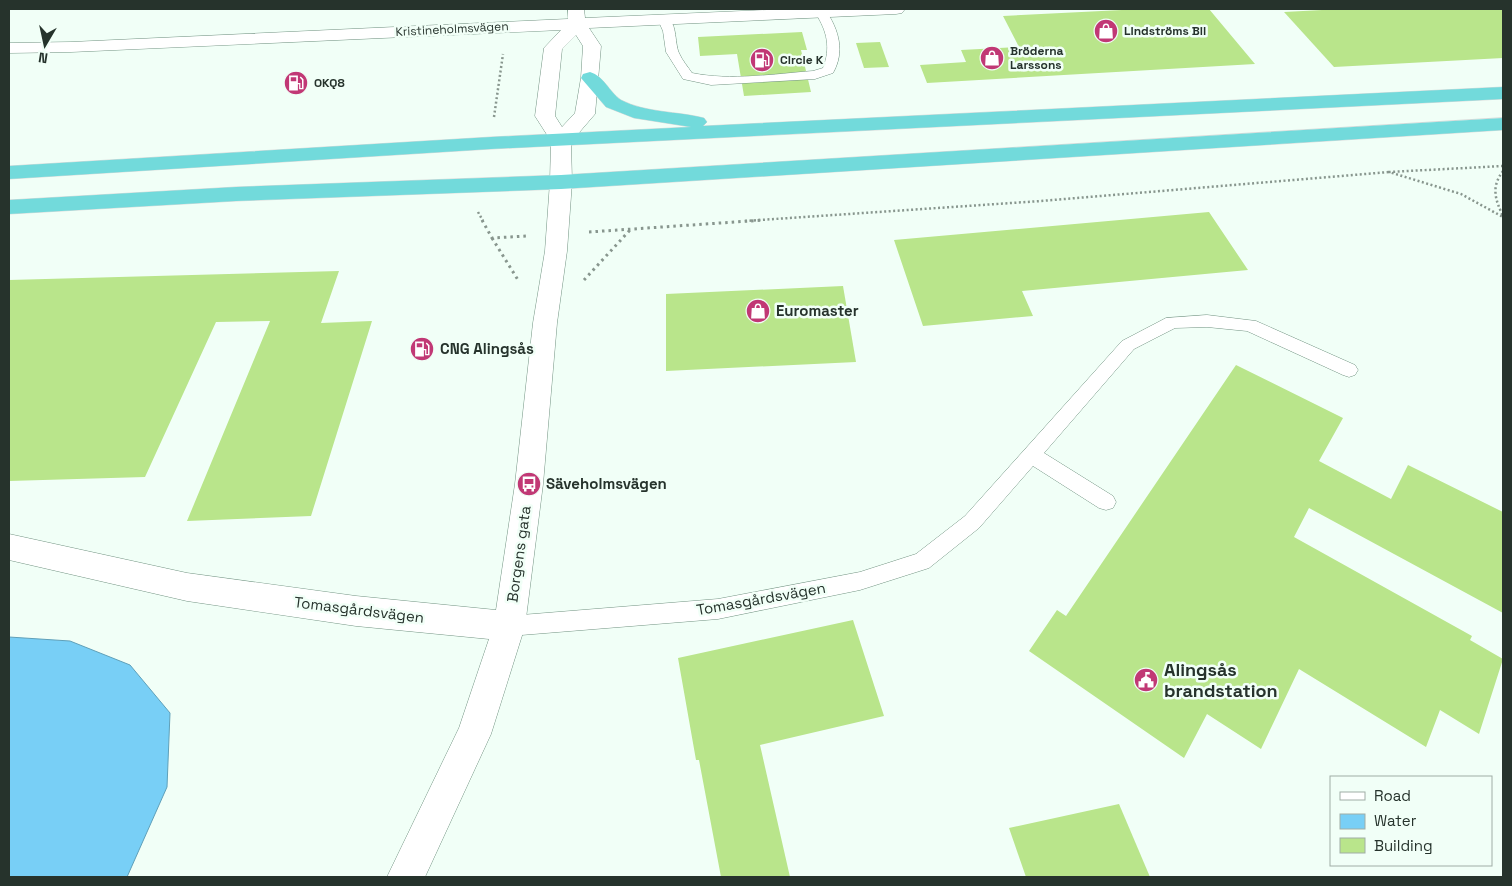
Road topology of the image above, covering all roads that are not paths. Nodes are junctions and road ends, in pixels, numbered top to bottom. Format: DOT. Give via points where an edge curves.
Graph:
graph roads {
  1 [pos="896,9"];
  2 [pos="822,14"];
  3 [pos="576,16"];
  4 [pos="664,20"];
  5 [pos="9,48"];
  6 [pos="590,78"];
  7 [pos="1503,93"];
  8 [pos="1503,124"];
  9 [pos="748,131"];
  10 [pos="560,141"];
  11 [pos="9,173"];
  12 [pos="561,182"];
  13 [pos="9,207"];
  14 [pos="1349,370"];
  15 [pos="1030,455"];
  16 [pos="1106,502"];
  17 [pos="9,547"];
  18 [pos="509,626"];
  19 [pos="406,877"];
  1 -- 2 [label="street, Kristineholmsvägen"];
  2 -- 4 [label="street, Kristineholmsvägen"];
  2 -- 4 [label="lane" via="835,43 834,57 828,70 815,75 711,81 688,76 672,52"];
  3 -- 4 [label="street, Kristineholmsvägen"];
  3 -- 5 [label="street, Kristineholmsvägen" via="81,47"];
  3 -- 6 [label="street" via="592,46"];
  3 -- 10 [label="street" via="553,48 545,116"];
  6 -- 9 [label="highway" via="612,103 634,112"];
  6 -- 10 [label="street" via="585,114"];
  7 -- 9 [label="highway"];
  8 -- 12 [label="highway"];
  9 -- 10 [label="highway"];
  10 -- 11 [label="highway"];
  10 -- 12 [label="street, Borgens gata"];
  12 -- 13 [label="highway" via="236,194"];
  12 -- 18 [label="street, Borgens gata" via="529,484"];
  14 -- 15 [label="lane, Tomasgårdsvägen" via="1250,325 1172,322 1128,345"];
  15 -- 16 [label="lane"];
  15 -- 18 [label="lane, Tomasgårdsvägen" via="972,522 922,561 860,580 718,610"];
  17 -- 18 [label="street, Tomasgårdsvägen" via="187,587 356,611"];
  18 -- 19 [label="street, Borgens gata" via="474,734"];
}
